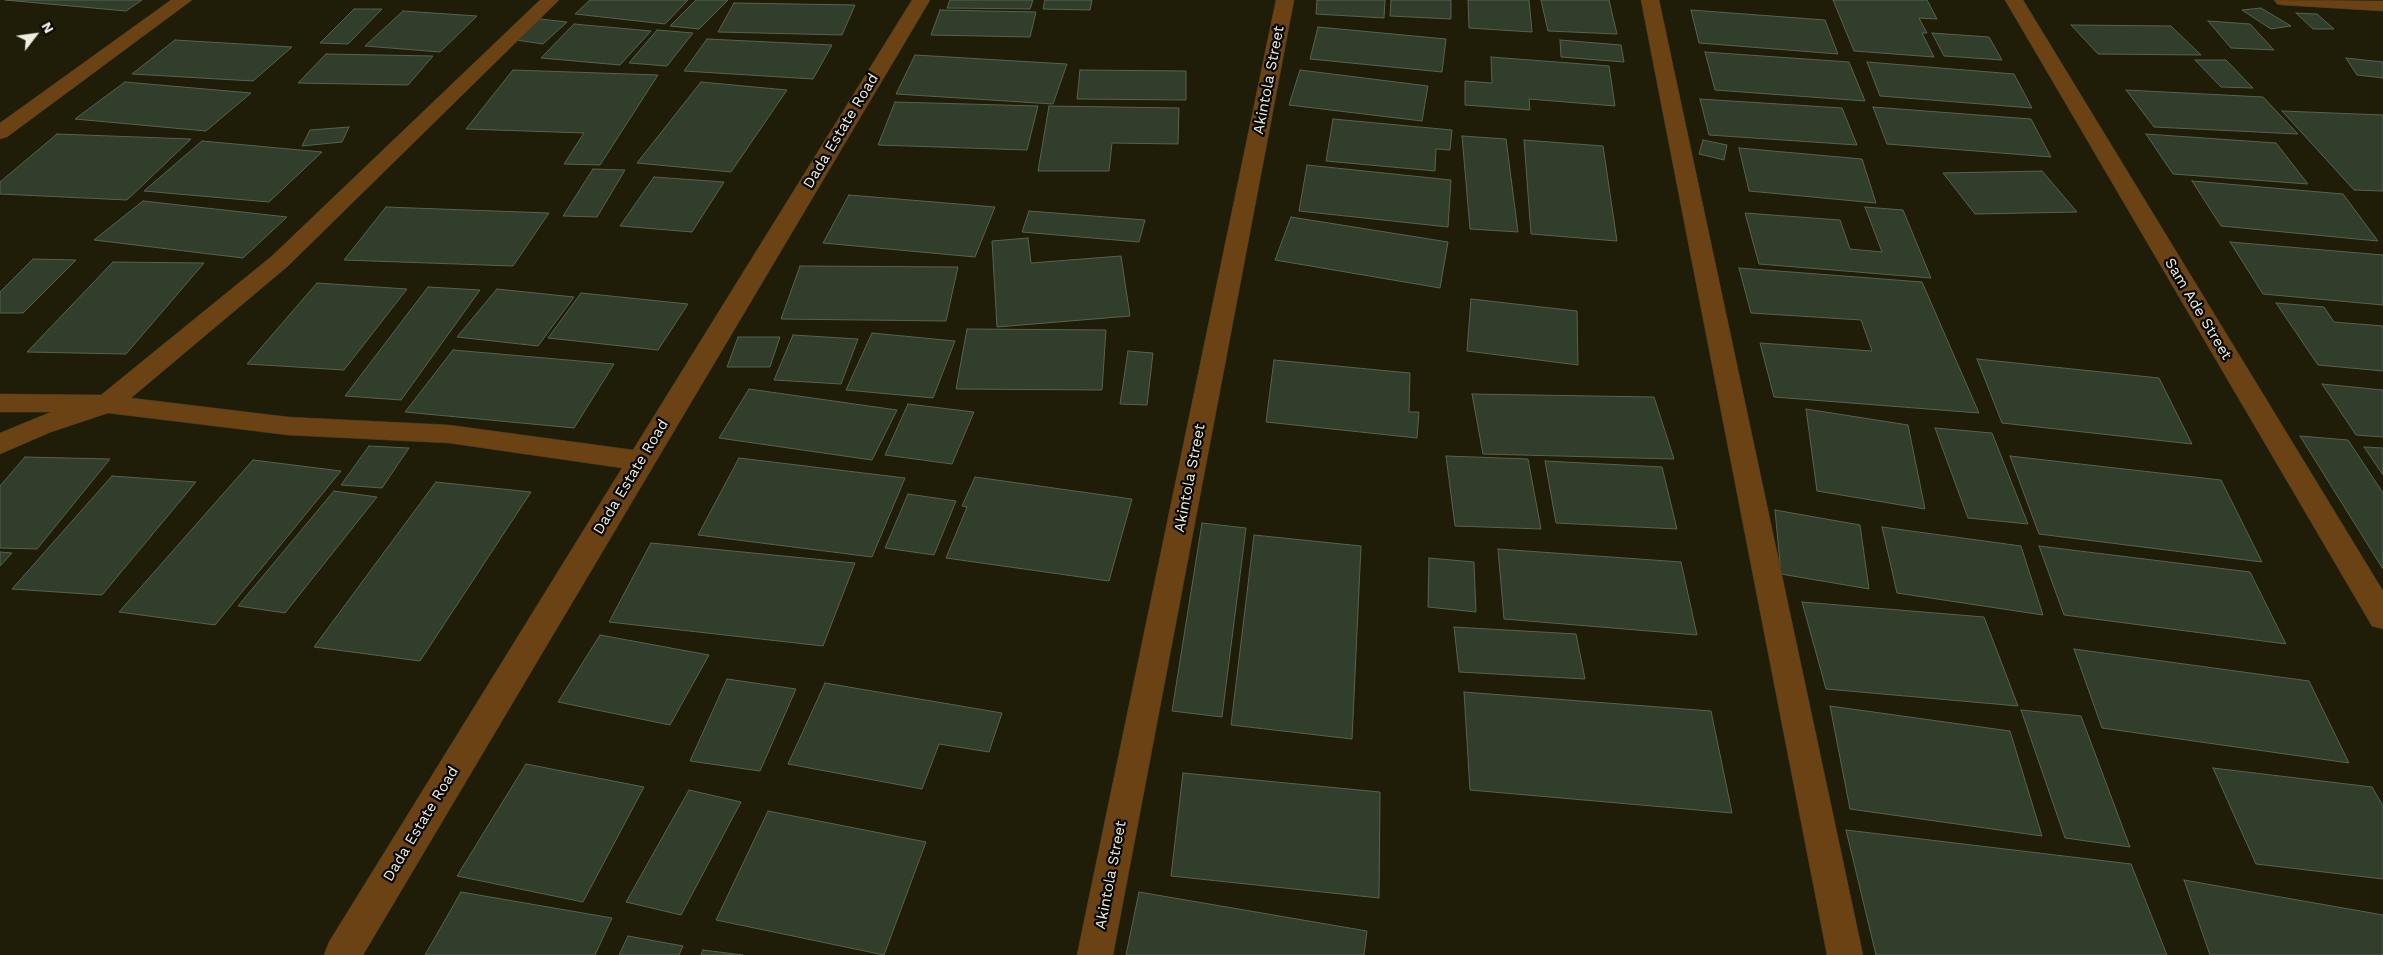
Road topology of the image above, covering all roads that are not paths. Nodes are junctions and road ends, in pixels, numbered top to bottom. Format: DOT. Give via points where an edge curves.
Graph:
graph roads {
  1 [pos="183,0"];
  2 [pos="550,0"];
  3 [pos="921,0"];
  4 [pos="1285,0"];
  5 [pos="1650,0"];
  6 [pos="2014,0"];
  7 [pos="2283,0"];
  8 [pos="2383,6"];
  9 [pos="0,133"];
  10 [pos="0,403"];
  11 [pos="107,404"];
  12 [pos="0,444"];
  13 [pos="640,461"];
  14 [pos="2383,618"];
  15 [pos="342,955"];
  16 [pos="1095,955"];
  17 [pos="1845,955"];
  1 -- 9 [label="street"];
  2 -- 11 [label="street" via="280,261"];
  3 -- 13 [label="street, Dada Estate Road"];
  4 -- 16 [label="street, Akintola Street"];
  5 -- 17 [label="street"];
  6 -- 14 [label="street, Sam Ade Street"];
  7 -- 8 [label="street"];
  10 -- 11 [label="street"];
  11 -- 12 [label="street" via="42,425"];
  11 -- 13 [label="street" via="288,426 449,434"];
  13 -- 15 [label="street, Dada Estate Road"];
}
